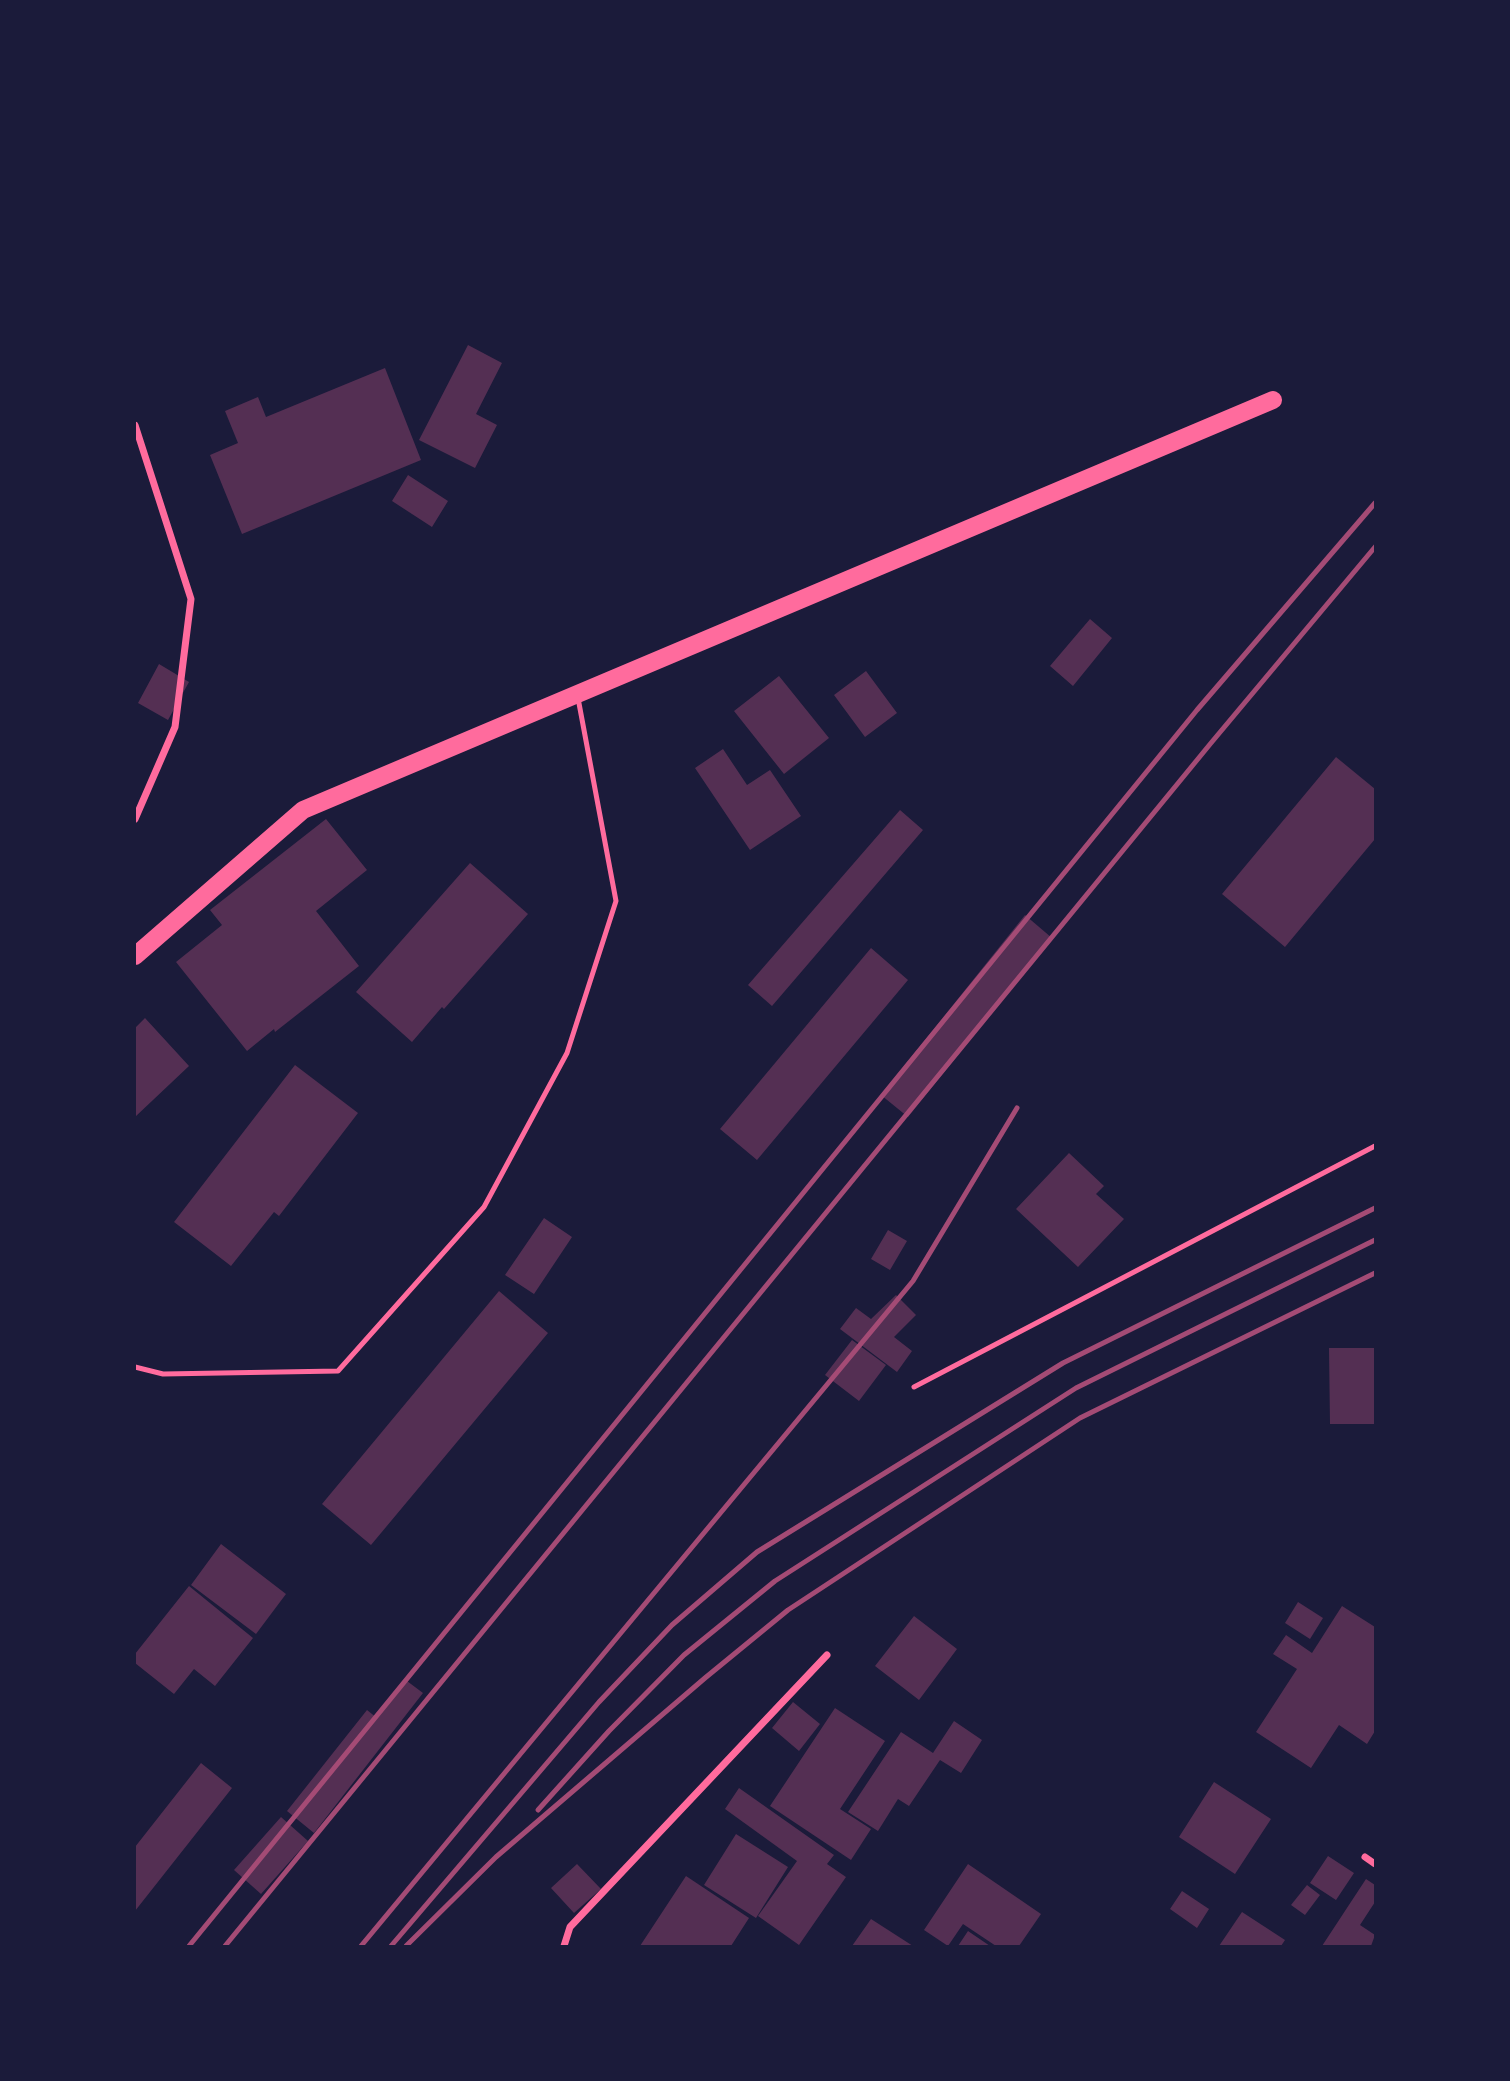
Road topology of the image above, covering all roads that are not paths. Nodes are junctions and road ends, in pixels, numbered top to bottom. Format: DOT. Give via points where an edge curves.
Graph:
graph roads {
  1 [pos="1273,400"];
  2 [pos="135,425"];
  3 [pos="577,694"];
  4 [pos="135,819"];
  5 [pos="135,956"];
  6 [pos="1375,1146"];
  7 [pos="135,1367"];
  8 [pos="914,1387"];
  9 [pos="827,1655"];
  10 [pos="1365,1857"];
  11 [pos="1375,1864"];
  12 [pos="564,1946"];
  1 -- 3 [label="main road"];
  2 -- 4 [label="street" via="191,599 175,727"];
  3 -- 5 [label="main road" via="303,810"];
  3 -- 7 [label="lane" via="616,901 567,1053 484,1207 338,1371 163,1374"];
  6 -- 8 [label="lane"];
  9 -- 12 [label="street" via="570,1927"];
  10 -- 11 [label="street"];
}
